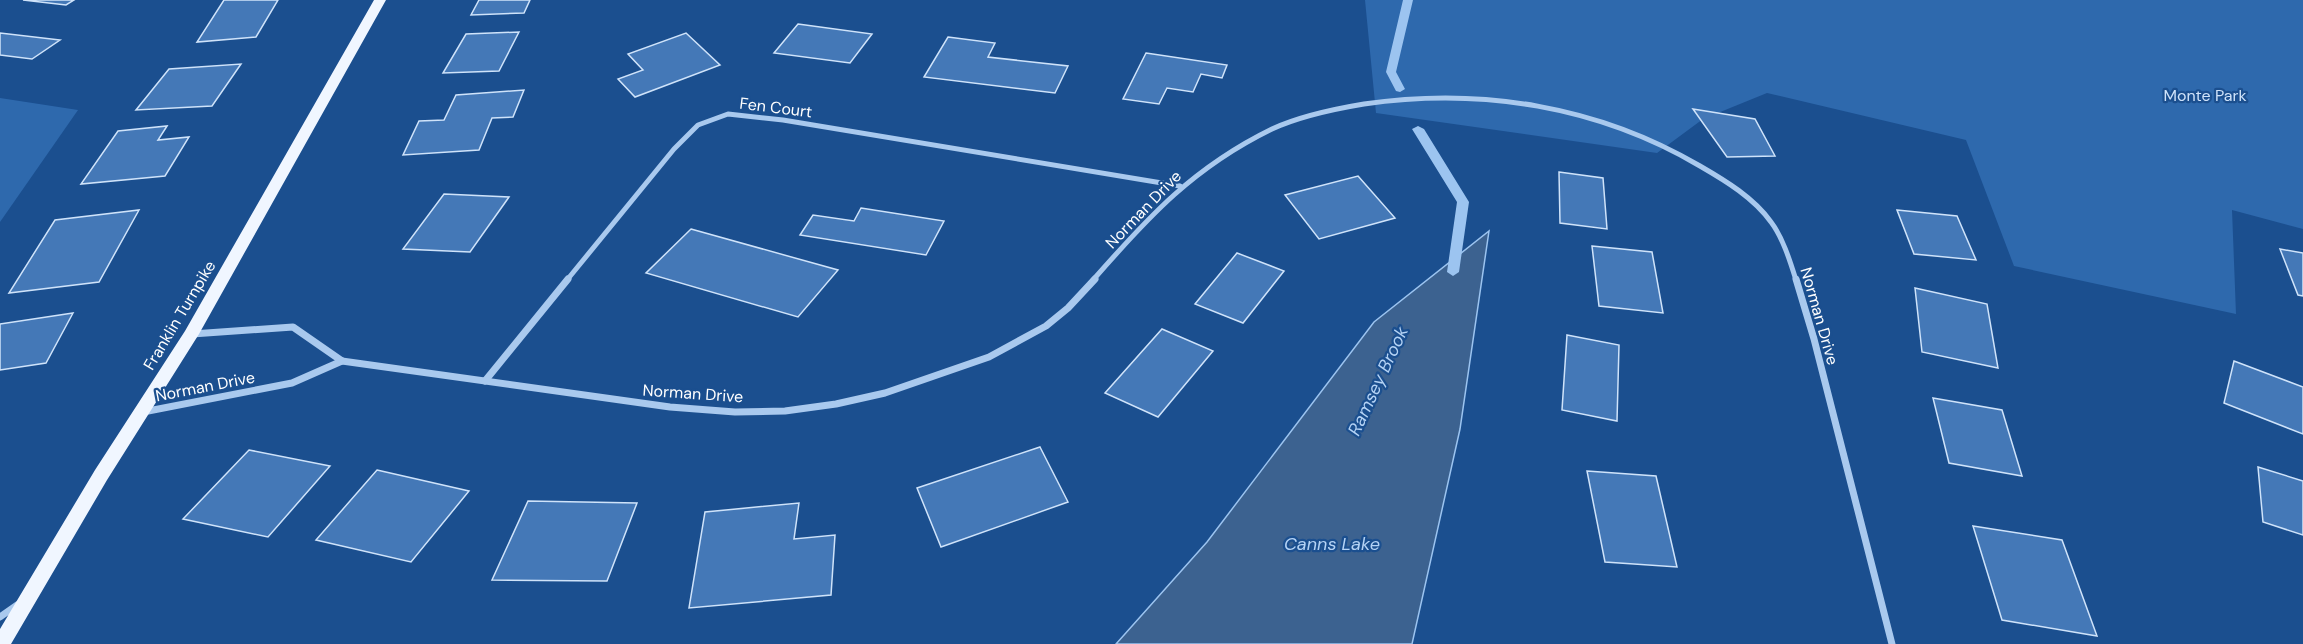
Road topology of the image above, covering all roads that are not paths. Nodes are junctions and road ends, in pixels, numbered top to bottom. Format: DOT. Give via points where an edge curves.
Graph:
graph roads {
  1 [pos="380,0"];
  2 [pos="1180,186"];
  3 [pos="191,334"];
  4 [pos="342,361"];
  5 [pos="485,381"];
  6 [pos="141,413"];
  7 [pos="28,598"];
  8 [pos="0,617"];
  9 [pos="1,644"];
  10 [pos="1892,644"];
  1 -- 3 [label="main road, Franklin Turnpike"];
  2 -- 5 [label="street, Norman Drive" via="1064,311 975,363 908,387 850,401 794,408 716,411"];
  2 -- 5 [label="street, Fen Court" via="728,114 698,125 674,149"];
  2 -- 10 [label="street, Norman Drive" via="1224,154 1266,133 1341,110 1418,99 1478,98 1559,107 1602,118 1698,162 1773,222 1801,289"];
  3 -- 4 [label="street, Norman Drive" via="293,327"];
  3 -- 6 [label="main road, Franklin Turnpike"];
  4 -- 5 [label="street, Norman Drive"];
  4 -- 6 [label="street, Norman Drive" via="292,383"];
  6 -- 7 [label="main road, Franklin Turnpike"];
  7 -- 8 [label="street"];
  7 -- 9 [label="main road, Franklin Turnpike"];
}
